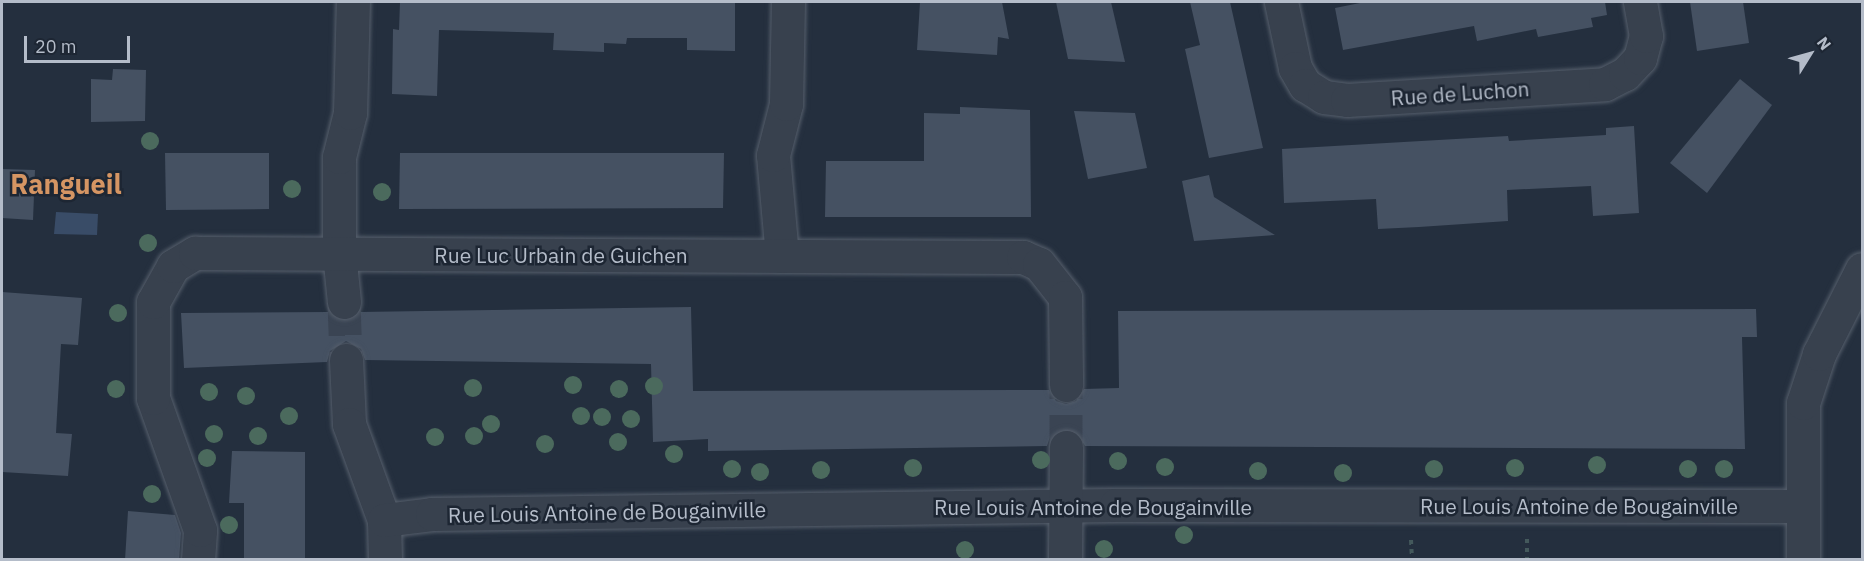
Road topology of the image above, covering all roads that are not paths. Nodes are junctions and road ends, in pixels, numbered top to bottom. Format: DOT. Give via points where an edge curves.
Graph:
graph roads {
  1 [pos="352,2"];
  2 [pos="788,2"];
  3 [pos="1281,2"];
  4 [pos="1640,2"];
  5 [pos="339,253"];
  6 [pos="782,256"];
  7 [pos="1863,269"];
  8 [pos="344,302"];
  9 [pos="346,360"];
  10 [pos="1066,386"];
  11 [pos="1066,447"];
  12 [pos="1802,506"];
  13 [pos="1067,507"];
  14 [pos="384,520"];
  15 [pos="198,560"];
  16 [pos="385,560"];
  17 [pos="1065,560"];
  18 [pos="1803,560"];
  1 -- 5 [label="street" via="350,113 339,157"];
  2 -- 6 [label="street" via="786,104 773,155"];
  3 -- 4 [label="street, Rue de Luchon" via="1295,68 1305,85 1324,97 1347,100 1605,84 1624,74 1640,58 1646,36"];
  5 -- 6 [label="street, Rue Luc Urbain de Guichen"];
  5 -- 8 [label="street"];
  5 -- 15 [label="street, Rue Luc Urbain de Guichen" via="195,253 173,266 153,302 153,398 200,530"];
  6 -- 10 [label="street, Rue Luc Urbain de Guichen" via="1023,257 1039,264 1065,297"];
  7 -- 12 [label="street" via="1819,354 1803,403"];
  9 -- 14 [label="street" via="349,424"];
  11 -- 13 [label="street"];
  12 -- 13 [label="street, Rue Louis Antoine de Bougainville"];
  12 -- 18 [label="street"];
  13 -- 14 [label="street, Rue Louis Antoine de Bougainville" via="432,514"];
  13 -- 17 [label="street"];
  14 -- 16 [label="street"];
}
